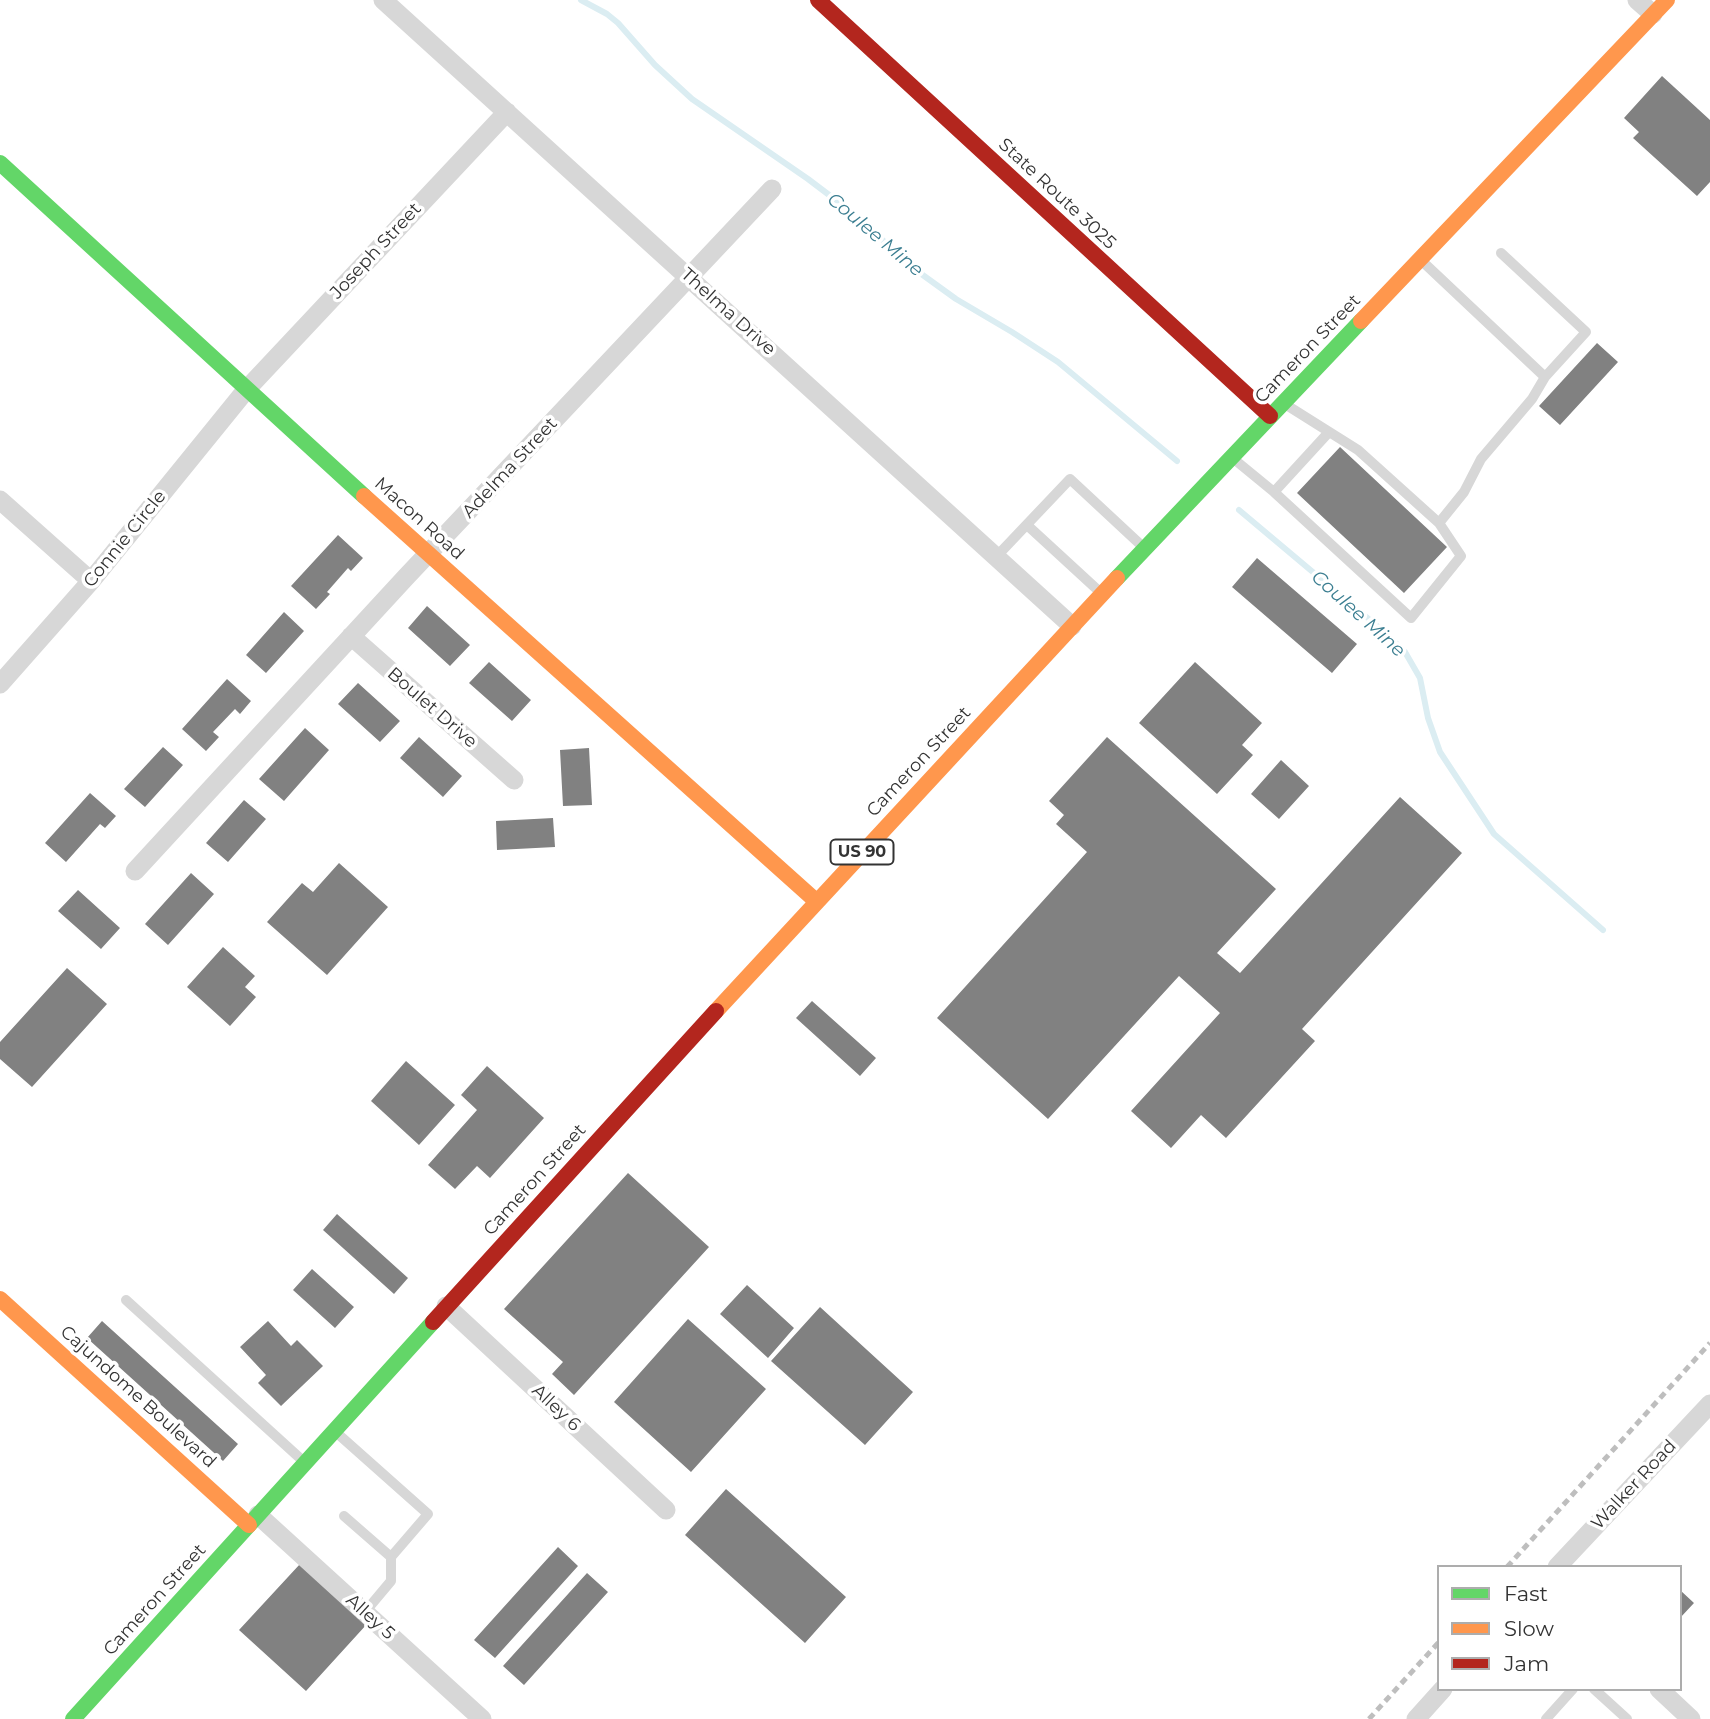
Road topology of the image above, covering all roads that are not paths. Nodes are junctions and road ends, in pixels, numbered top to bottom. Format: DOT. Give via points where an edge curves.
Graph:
graph roads {
  1 [pos="383,0"];
  2 [pos="818,0"];
  3 [pos="1637,0"];
  4 [pos="1660,7"];
  5 [pos="507,112"];
  6 [pos="2,169"];
  7 [pos="772,189"];
  8 [pos="1501,253"];
  9 [pos="1420,259"];
  10 [pos="690,278"];
  11 [pos="1545,377"];
  12 [pos="246,390"];
  13 [pos="1282,403"];
  14 [pos="1270,416"];
  15 [pos="1329,432"];
  16 [pos="1231,457"];
  17 [pos="1274,492"];
  18 [pos="0,500"];
  19 [pos="1439,523"];
  20 [pos="1027,525"];
  21 [pos="1145,548"];
  22 [pos="429,554"];
  23 [pos="996,557"];
  24 [pos="91,581"];
  25 [pos="1102,594"];
  26 [pos="1072,626"];
  27 [pos="351,636"];
  28 [pos="0,684"];
  29 [pos="514,780"];
  30 [pos="135,871"];
  31 [pos="816,901"];
  32 [pos="0,1298"];
  33 [pos="126,1300"];
  34 [pos="446,1306"];
  35 [pos="1710,1404"];
  36 [pos="335,1431"];
  37 [pos="305,1462"];
  38 [pos="666,1510"];
  39 [pos="344,1516"];
  40 [pos="254,1520"];
  41 [pos="391,1557"];
  42 [pos="1560,1565"];
  43 [pos="365,1612"];
  44 [pos="1441,1691"];
  45 [pos="1571,1691"];
  46 [pos="1596,1691"];
  47 [pos="1661,1691"];
  48 [pos="1622,1717"];
  49 [pos="1418,1718"];
  50 [pos="73,1719"];
  51 [pos="482,1719"];
  52 [pos="1546,1719"];
  53 [pos="1691,1719"];
  1 -- 5 [label="street, Thelma Drive"];
  2 -- 14 [label="main road, State Route 3025"];
  3 -- 4 [label="street"];
  4 -- 9 [label="main road, Cameron Street / US 90"];
  5 -- 10 [label="street, Thelma Drive"];
  5 -- 12 [label="street, Joseph Street"];
  6 -- 12 [label="main road, Macon Road"];
  7 -- 10 [label="street, Adelma Street"];
  8 -- 11 [label="lane" via="1586,332"];
  9 -- 11 [label="lane"];
  9 -- 13 [label="main road, Cameron Street / US 90"];
  10 -- 22 [label="street, Adelma Street"];
  10 -- 23 [label="street, Thelma Drive"];
  11 -- 19 [label="lane" via="1481,459 1464,492"];
  12 -- 22 [label="main road, Macon Road"];
  12 -- 24 [label="street, Connie Circle"];
  13 -- 14 [label="main road, Cameron Street / US 90"];
  13 -- 15 [label="lane"];
  14 -- 16 [label="main road, Cameron Street / US 90"];
  15 -- 17 [label="lane"];
  15 -- 19 [label="lane" via="1358,450"];
  16 -- 17 [label="lane"];
  16 -- 21 [label="main road, Cameron Street / US 90"];
  17 -- 19 [label="lane" via="1411,618 1461,556"];
  18 -- 24 [label="street"];
  20 -- 21 [label="lane" via="1070,479"];
  20 -- 23 [label="lane"];
  20 -- 25 [label="lane"];
  21 -- 25 [label="main road, Cameron Street / US 90"];
  22 -- 27 [label="street, Adelma Street"];
  22 -- 31 [label="main road, Macon Road"];
  23 -- 26 [label="street, Thelma Drive"];
  24 -- 28 [label="street, Connie Circle"];
  25 -- 26 [label="main road, Cameron Street / US 90"];
  26 -- 31 [label="main road, Cameron Street / US 90"];
  27 -- 29 [label="street, Boulet Drive"];
  27 -- 30 [label="street, Adelma Street"];
  31 -- 34 [label="main road, Cameron Street / US 90"];
  32 -- 40 [label="main road, Cajundome Boulevard"];
  33 -- 37 [label="lane"];
  34 -- 36 [label="main road, Cameron Street / US 90"];
  34 -- 38 [label="street, Alley 6"];
  35 -- 42 [label="street, Walker Road"];
  36 -- 37 [label="main road, Cameron Street / US 90"];
  36 -- 41 [label="lane" via="428,1514"];
  37 -- 40 [label="main road, Cameron Street / US 90"];
  39 -- 41 [label="lane"];
  40 -- 43 [label="street, Alley 5"];
  40 -- 50 [label="main road, Cameron Street / US 90"];
  41 -- 43 [label="lane" via="391,1581"];
  43 -- 51 [label="street, Alley 5"];
  44 -- 49 [label="street"];
  45 -- 52 [label="lane"];
  46 -- 48 [label="lane"];
  47 -- 53 [label="street"];
}
